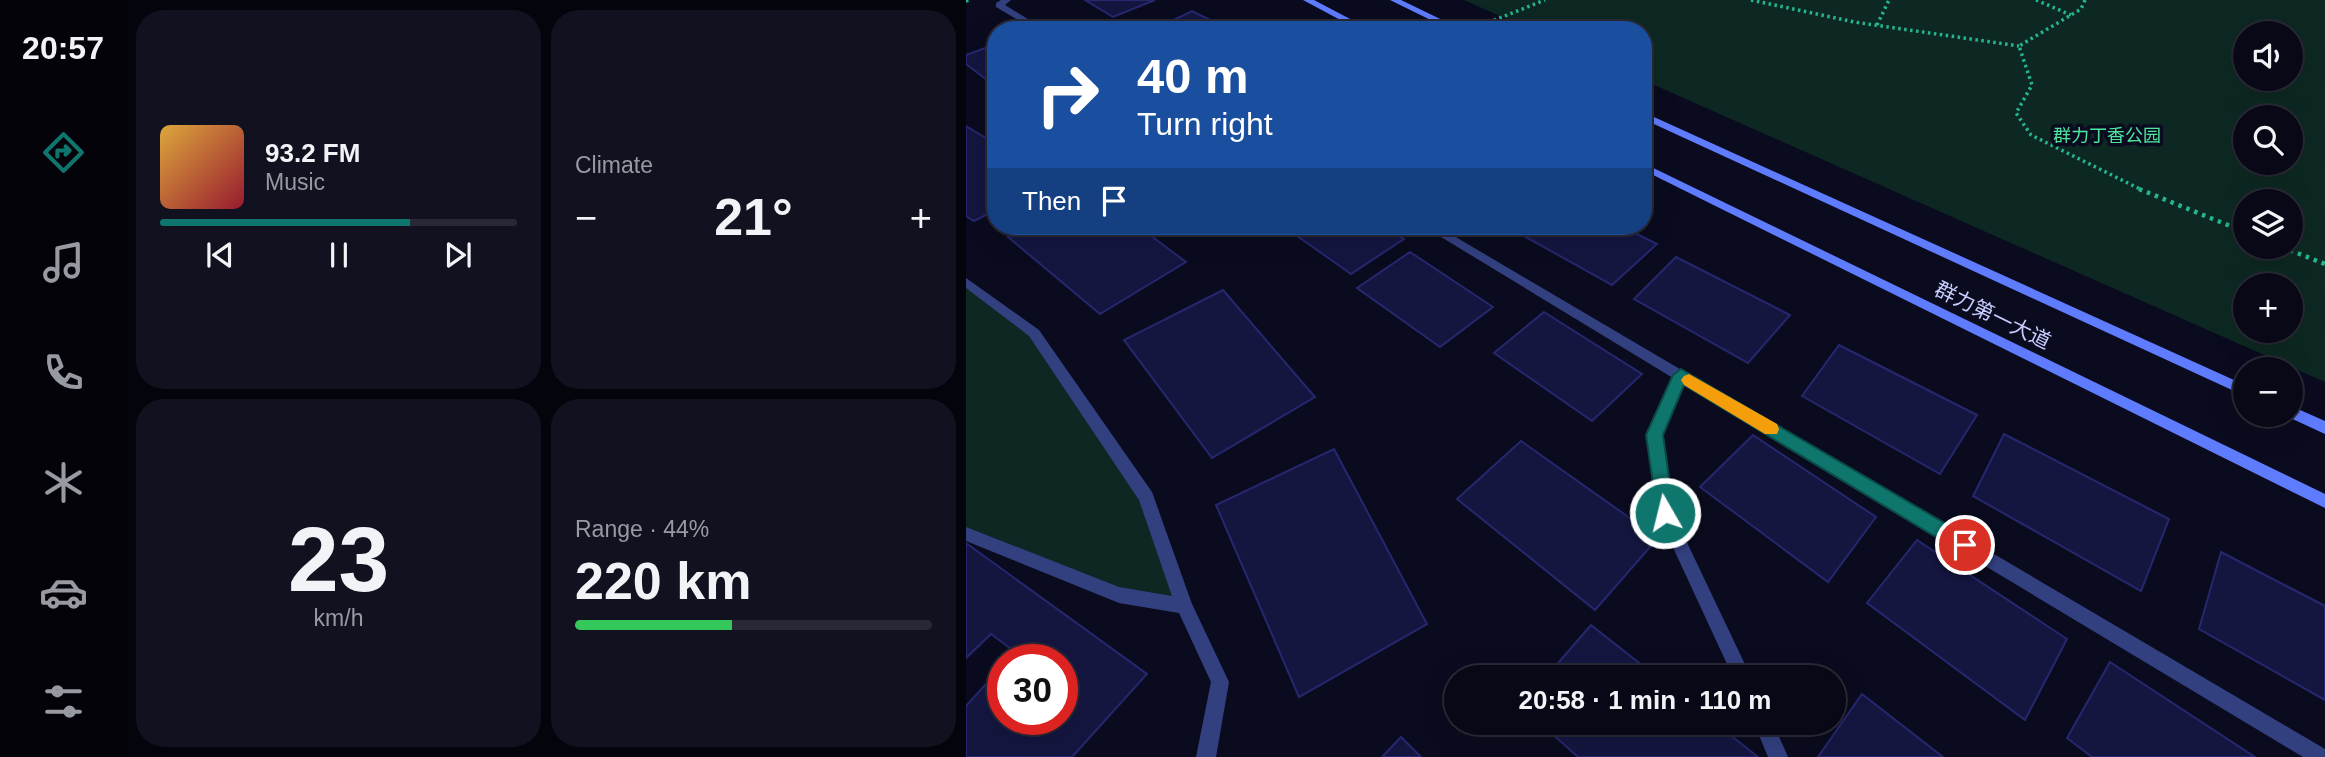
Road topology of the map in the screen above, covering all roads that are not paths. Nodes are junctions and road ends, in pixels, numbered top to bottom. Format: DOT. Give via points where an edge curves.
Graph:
graph roads {
  1 [pos="1007,0"];
  2 [pos="1307,0"];
  3 [pos="1394,0"];
  4 [pos="1027,21"];
  5 [pos="1349,21"];
  6 [pos="1439,21"];
  7 [pos="1652,119"];
  8 [pos="1652,170"];
  9 [pos="1444,235"];
  10 [pos="966,282"];
  11 [pos="1681,375"];
  12 [pos="2233,385"];
  13 [pos="2303,418"];
  14 [pos="2325,428"];
  15 [pos="2325,502"];
  16 [pos="966,534"];
  17 [pos="1184,606"];
  18 [pos="1736,665"];
  19 [pos="1768,735"];
  20 [pos="1206,757"];
  21 [pos="1778,757"];
  22 [pos="2321,757"];
  1 -- 4 [label="street" via="999,5"];
  2 -- 5 [label="main road"];
  3 -- 6 [label="main road"];
  7 -- 12 [label="main road, 群力第一大道"];
  8 -- 15 [label="main road, 群力第一大道"];
  9 -- 11 [label="street"];
  10 -- 17 [label="street" via="1034,333 1146,497"];
  11 -- 18 [label="street" via="1654,435 1665,513"];
  11 -- 22 [label="street"];
  13 -- 14 [label="main road"];
  16 -- 17 [label="street" via="1119,595"];
  17 -- 20 [label="street" via="1220,682"];
  19 -- 21 [label="street"];
}
